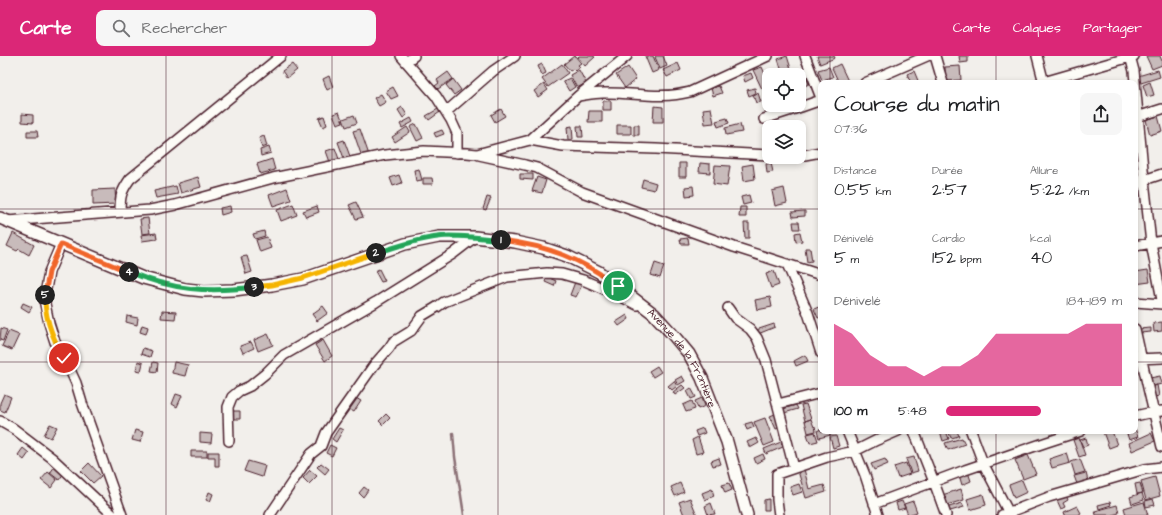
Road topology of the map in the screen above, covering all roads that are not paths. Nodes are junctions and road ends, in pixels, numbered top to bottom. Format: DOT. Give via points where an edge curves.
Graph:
graph roads {
  1 [pos="281,56"];
  2 [pos="414,56"];
  3 [pos="515,56"];
  4 [pos="627,56"];
  5 [pos="768,56"];
  6 [pos="805,56"];
  7 [pos="927,56"];
  8 [pos="935,56"];
  9 [pos="1037,56"];
  10 [pos="1132,56"];
  11 [pos="404,59"];
  12 [pos="872,80"];
  13 [pos="942,80"];
  14 [pos="1043,80"];
  15 [pos="1050,80"];
  16 [pos="1135,80"];
  17 [pos="818,91"];
  18 [pos="578,96"];
  19 [pos="818,100"];
  20 [pos="1162,109"];
  21 [pos="446,112"];
  22 [pos="1138,117"];
  23 [pos="764,119"];
  24 [pos="530,140"];
  25 [pos="457,153"];
  26 [pos="818,153"];
  27 [pos="477,154"];
  28 [pos="762,155"];
  29 [pos="806,155"];
  30 [pos="1162,174"];
  31 [pos="1139,181"];
  32 [pos="120,212"];
  33 [pos="2,220"];
  34 [pos="475,237"];
  35 [pos="1162,241"];
  36 [pos="1151,243"];
  37 [pos="61,244"];
  38 [pos="1138,245"];
  39 [pos="787,264"];
  40 [pos="818,274"];
  41 [pos="1162,300"];
  42 [pos="1138,302"];
  43 [pos="1162,304"];
  44 [pos="728,308"];
  45 [pos="654,314"];
  46 [pos="818,344"];
  47 [pos="1138,358"];
  48 [pos="1162,358"];
  49 [pos="818,394"];
  50 [pos="778,404"];
  51 [pos="1158,412"];
  52 [pos="1138,415"];
  53 [pos="0,421"];
  54 [pos="849,434"];
  55 [pos="891,434"];
  56 [pos="915,434"];
  57 [pos="972,434"];
  58 [pos="1072,434"];
  59 [pos="229,441"];
  60 [pos="1162,447"];
  61 [pos="855,451"];
  62 [pos="984,463"];
  63 [pos="1162,467"];
  64 [pos="794,468"];
  65 [pos="934,482"];
  66 [pos="874,504"];
  67 [pos="1007,514"];
  68 [pos="113,515"];
  69 [pos="122,515"];
  70 [pos="270,515"];
  71 [pos="746,515"];
  72 [pos="779,515"];
  73 [pos="878,515"];
  74 [pos="946,515"];
  1 -- 32 [label="street" via="130,179 120,196"];
  2 -- 11 [label="street"];
  3 -- 21 [label="street"];
  4 -- 18 [label="street"];
  5 -- 18 [label="street" via="682,94 659,96 603,93"];
  6 -- 17 [label="street"];
  7 -- 12 [label="street"];
  8 -- 13 [label="street"];
  9 -- 14 [label="street"];
  10 -- 15 [label="street"];
  10 -- 16 [label="street"];
  11 -- 21 [label="street" via="436,96"];
  18 -- 24 [label="street"];
  19 -- 23 [label="street"];
  20 -- 22 [label="street"];
  21 -- 25 [label="street" via="457,133"];
  22 -- 31 [label="street"];
  24 -- 27 [label="street"];
  24 -- 28 [label="street" via="563,146"];
  25 -- 27 [label="street"];
  25 -- 32 [label="street" via="424,151 385,155 273,178 175,205"];
  26 -- 29 [label="street"];
  27 -- 39 [label="street" via="537,168 582,192"];
  30 -- 31 [label="street"];
  31 -- 36 [label="street"];
  32 -- 33 [label="street"];
  33 -- 37 [label="street, Avenue de la Frontière"];
  34 -- 37 [label="street, Avenue de la Frontière" via="439,237 405,244 303,278 272,285 204,291 185,289 143,278"];
  34 -- 45 [label="street, Avenue de la Frontière" via="515,242 567,256 599,272"];
  34 -- 59 [label="street" via="453,254 376,302 284,355 250,386 235,394 228,407"];
  35 -- 36 [label="street"];
  36 -- 38 [label="street"];
  36 -- 41 [label="street"];
  37 -- 69 [label="street" via="49,272 46,289 45,304 49,323 55,342 76,383"];
  39 -- 40 [label="street"];
  39 -- 46 [label="street"];
  42 -- 43 [label="street"];
  44 -- 50 [label="street" via="757,338"];
  45 -- 70 [label="street" via="618,295 562,274 507,277 448,300 422,316 411,331 393,342 374,365 326,433 321,446 311,454"];
  45 -- 71 [label="street, Avenue de la Frontière" via="689,354 702,378 727,442"];
  47 -- 48 [label="street"];
  47 -- 51 [label="street"];
  49 -- 50 [label="street"];
  50 -- 64 [label="street"];
  51 -- 52 [label="street"];
  51 -- 60 [label="street"];
  53 -- 68 [label="street" via="52,458"];
  54 -- 61 [label="street"];
  55 -- 61 [label="street"];
  56 -- 65 [label="street"];
  57 -- 62 [label="street"];
  58 -- 62 [label="street"];
  61 -- 64 [label="street"];
  61 -- 66 [label="street"];
  62 -- 65 [label="street"];
  62 -- 67 [label="street"];
  63 -- 67 [label="street" via="1145,469 1049,497"];
  64 -- 72 [label="street" via="777,474"];
  65 -- 66 [label="street"];
  65 -- 74 [label="street"];
  66 -- 73 [label="street"];
}
